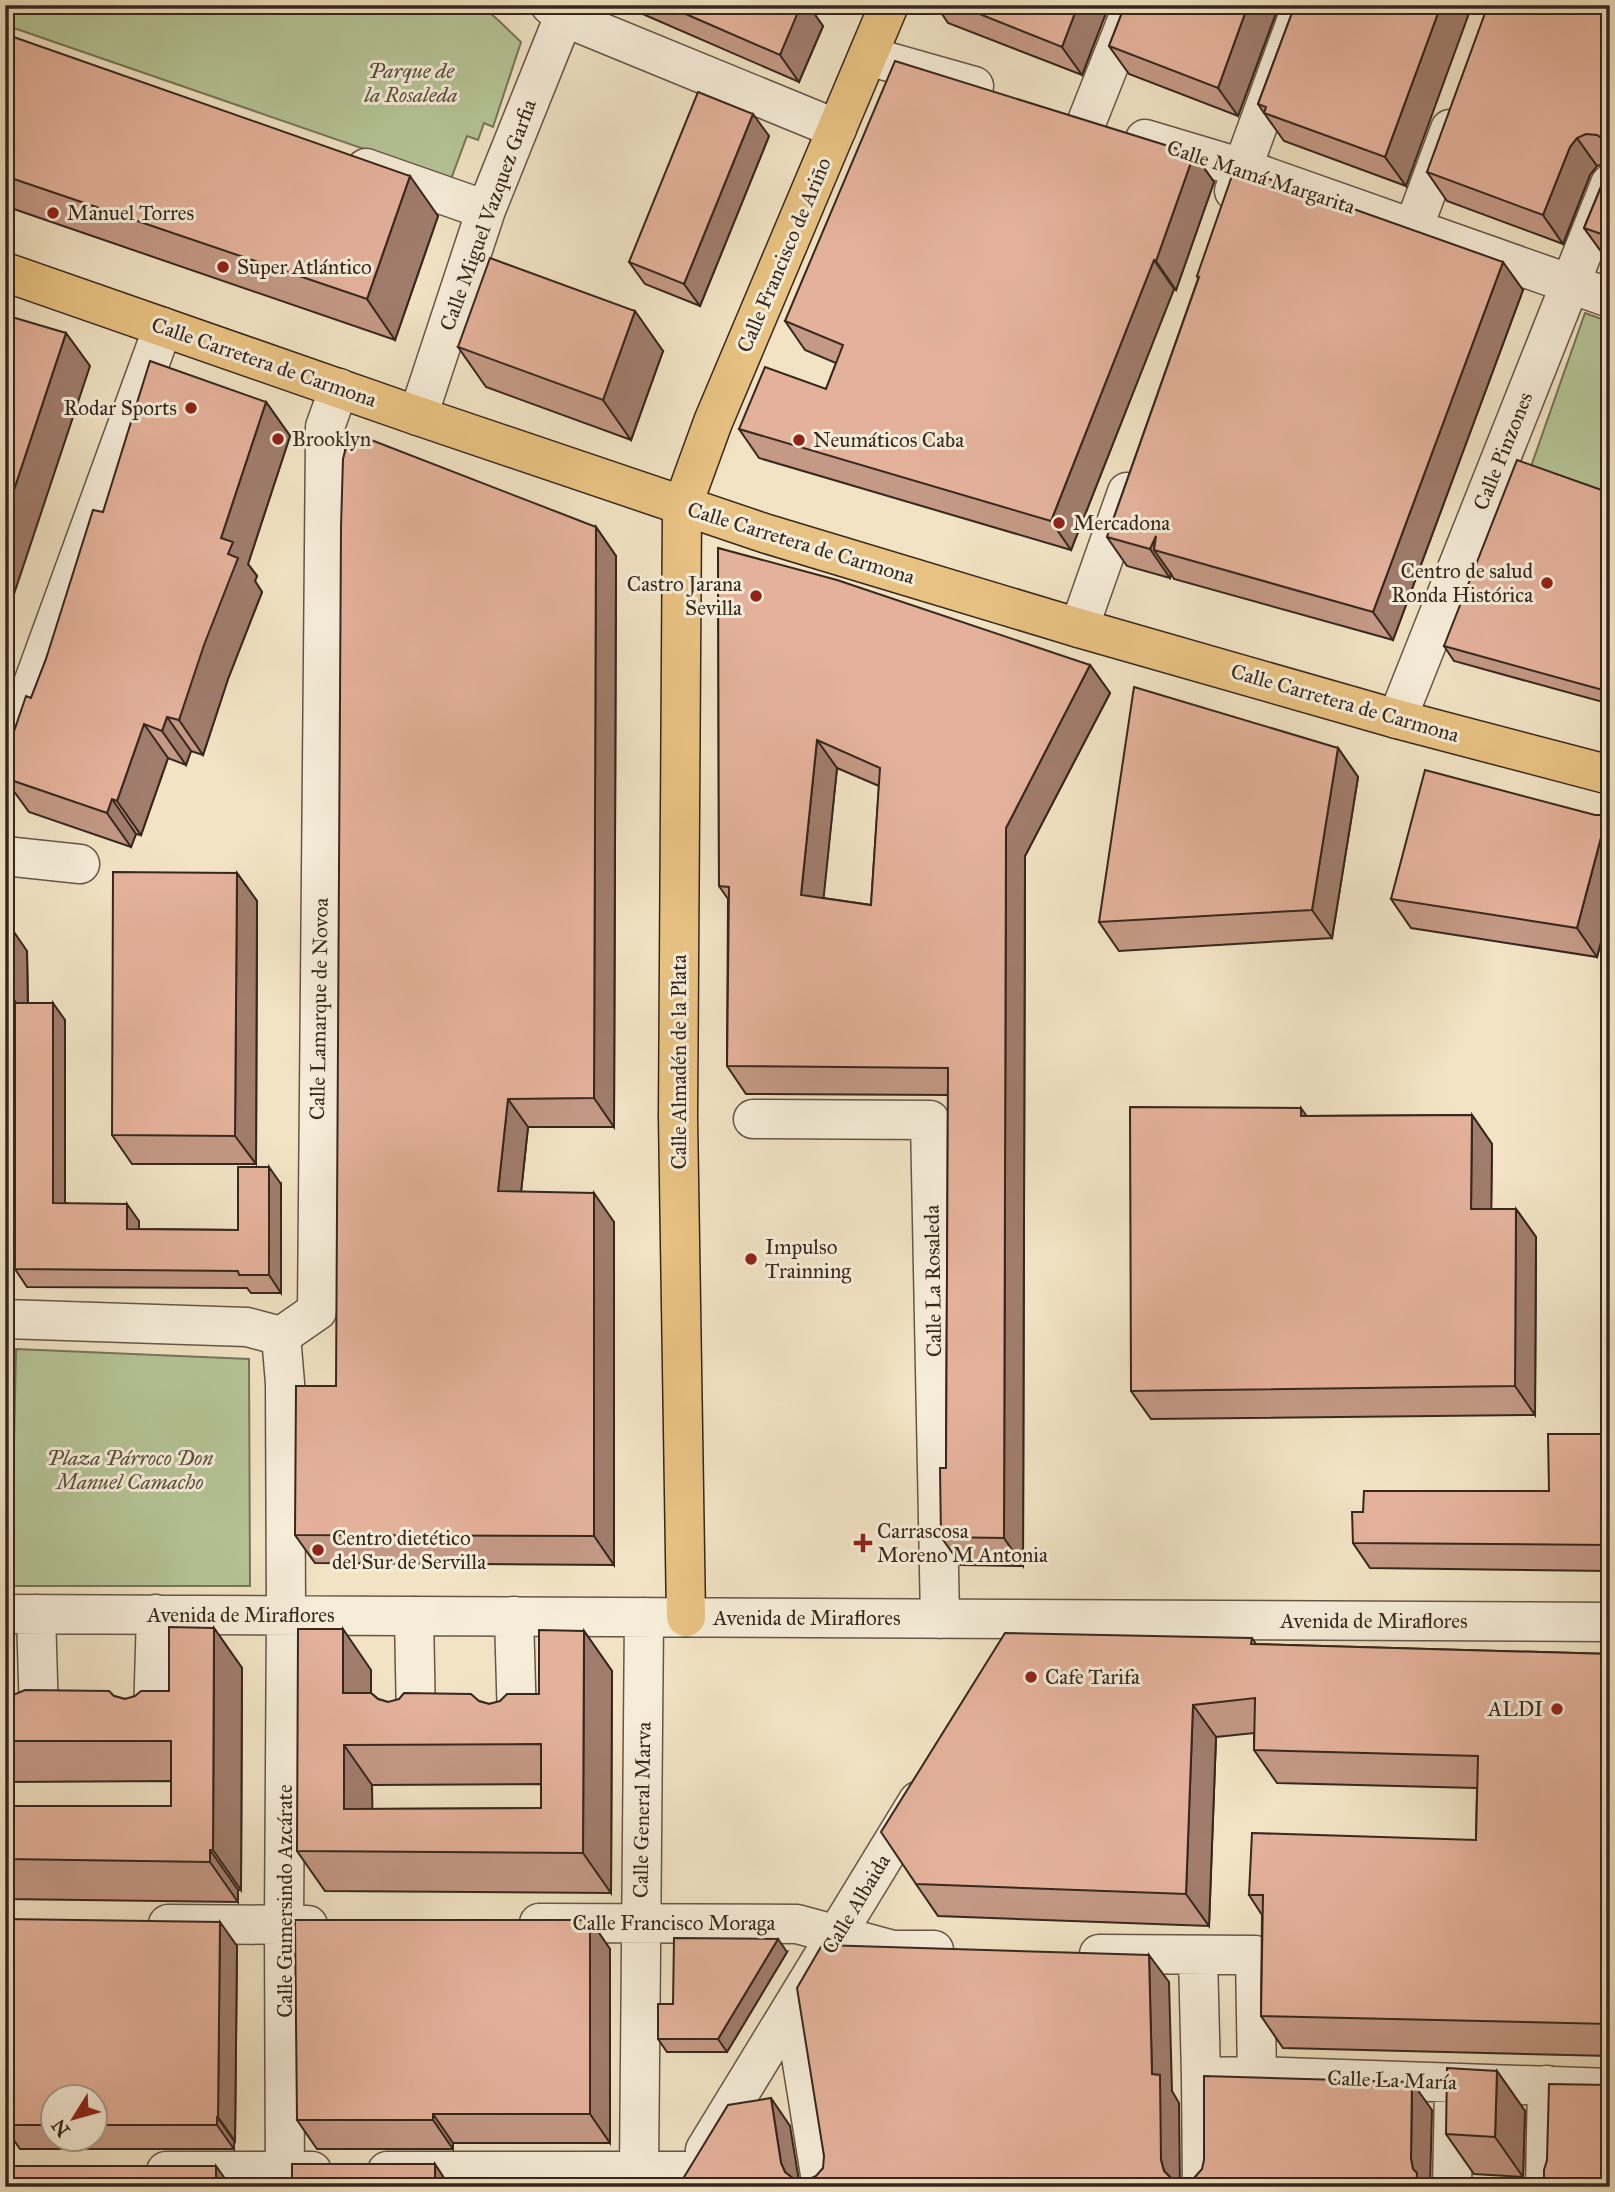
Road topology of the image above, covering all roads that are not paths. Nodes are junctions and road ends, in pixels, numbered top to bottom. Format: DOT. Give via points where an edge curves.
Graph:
graph roads {
  1 [pos="889,5"];
  2 [pos="1133,5"];
  3 [pos="1302,5"];
  4 [pos="557,10"];
  5 [pos="868,56"];
  6 [pos="1463,92"];
  7 [pos="1009,97"];
  8 [pos="1048,109"];
  9 [pos="1087,121"];
  10 [pos="837,129"];
  11 [pos="330,155"];
  12 [pos="1242,168"];
  13 [pos="1610,184"];
  14 [pos="486,210"];
  15 [pos="1223,221"];
  16 [pos="1413,229"];
  17 [pos="5,272"];
  18 [pos="1570,284"];
  19 [pos="1610,298"];
  20 [pos="163,327"];
  21 [pos="339,388"];
  22 [pos="418,416"];
  23 [pos="1140,457"];
  24 [pos="682,506"];
  25 [pos="1079,628"];
  26 [pos="1397,719"];
  27 [pos="5,761"];
  28 [pos="1610,775"];
  29 [pos="5,856"];
  30 [pos="80,864"];
  31 [pos="753,1119"];
  32 [pos="5,1319"];
  33 [pos="281,1336"];
  34 [pos="21,1614"];
  35 [pos="156,1614"];
  36 [pos="286,1615"];
  37 [pos="414,1616"];
  38 [pos="514,1616"];
  39 [pos="644,1617"];
  40 [pos="686,1617"];
  41 [pos="940,1619"];
  42 [pos="1028,1619"];
  43 [pos="1610,1622"];
  44 [pos="1007,1654"];
  45 [pos="39,1714"];
  46 [pos="153,1717"];
  47 [pos="416,1720"];
  48 [pos="517,1722"];
  49 [pos="936,1771"];
  50 [pos="641,1922"];
  51 [pos="131,1923"];
  52 [pos="504,1923"];
  53 [pos="284,1925"];
  54 [pos="339,1925"];
  55 [pos="837,1935"];
  56 [pos="962,1951"];
  57 [pos="1059,1953"];
  58 [pos="1198,1956"];
  59 [pos="793,2007"];
  60 [pos="1257,2076"];
  61 [pos="1201,2077"];
  62 [pos="1454,2082"];
  63 [pos="1547,2085"];
  64 [pos="1610,2088"];
  65 [pos="125,2171"];
  66 [pos="639,2171"];
  67 [pos="286,2179"];
  68 [pos="687,2179"];
  69 [pos="821,2187"];
  70 [pos="1202,2187"];
  71 [pos="1452,2187"];
  72 [pos="1545,2187"];
  1 -- 5 [label="main road, Calle Francisco de Ariño"];
  2 -- 9 [label="street"];
  3 -- 12 [label="street"];
  4 -- 10 [label="street"];
  4 -- 14 [label="street, Calle Miguel Vazquez Garfia"];
  5 -- 7 [label="street"];
  5 -- 10 [label="main road, Calle Francisco de Ariño"];
  6 -- 16 [label="street"];
  8 -- 9 [label="street, Calle Mamá Margarita"];
  9 -- 12 [label="street, Calle Mamá Margarita"];
  10 -- 24 [label="main road, Calle Francisco de Ariño"];
  11 -- 14 [label="street"];
  12 -- 15 [label="street"];
  12 -- 16 [label="street, Calle Mamá Margarita"];
  13 -- 18 [label="street, Calle Pinzones"];
  14 -- 22 [label="street, Calle Miguel Vazquez Garfia"];
  16 -- 18 [label="street, Calle Mamá Margarita"];
  17 -- 20 [label="main road, Calle Carretera de Carmona"];
  18 -- 19 [label="street, Calle Mamá Margarita"];
  18 -- 26 [label="street, Calle Pinzones"];
  20 -- 21 [label="main road, Calle Carretera de Carmona"];
  20 -- 27 [label="street"];
  21 -- 22 [label="main road, Calle Carretera de Carmona"];
  21 -- 33 [label="street, Calle Lamarque de Novoa" via="324,440 317,1311"];
  22 -- 24 [label="main road, Calle Carretera de Carmona"];
  23 -- 25 [label="street"];
  24 -- 25 [label="main road, Calle Carretera de Carmona"];
  24 -- 40 [label="main road, Calle Almadén de la Plata" via="678,1116"];
  25 -- 26 [label="main road, Calle Carretera de Carmona"];
  26 -- 28 [label="main road, Calle Carretera de Carmona"];
  29 -- 30 [label="street"];
  31 -- 41 [label="street, Calle La Rosaleda" via="930,1121"];
  32 -- 33 [label="street" via="247,1327"];
  33 -- 36 [label="street"];
  34 -- 35 [label="street, Avenida de Miraflores"];
  34 -- 45 [label="street"];
  35 -- 36 [label="street, Avenida de Miraflores"];
  35 -- 46 [label="street"];
  36 -- 37 [label="street, Avenida de Miraflores"];
  36 -- 53 [label="street, Calle Gumersindo Azcárate"];
  37 -- 38 [label="street, Avenida de Miraflores"];
  37 -- 47 [label="street"];
  38 -- 39 [label="street, Avenida de Miraflores"];
  38 -- 48 [label="street"];
  39 -- 40 [label="street, Avenida de Miraflores"];
  39 -- 50 [label="street, Calle General Marva"];
  40 -- 41 [label="street, Avenida de Miraflores"];
  41 -- 42 [label="street, Avenida de Miraflores"];
  42 -- 43 [label="street, Avenida de Miraflores"];
  42 -- 44 [label="street"];
  49 -- 55 [label="street, Calle Albaida"];
  50 -- 52 [label="street, Calle Francisco Moraga"];
  50 -- 55 [label="street, Calle Francisco Moraga" via="797,1924"];
  50 -- 66 [label="street, Calle General Marva"];
  51 -- 53 [label="street"];
  53 -- 54 [label="street"];
  53 -- 67 [label="street, Calle Gumersindo Azcárate"];
  55 -- 56 [label="street, Calle Francisco Moraga" via="893,1950"];
  55 -- 59 [label="street, Calle Albaida"];
  57 -- 58 [label="street"];
  58 -- 60 [label="street" via="1255,1955"];
  58 -- 61 [label="street"];
  59 -- 68 [label="street, Calle Albaida"];
  59 -- 69 [label="street"];
  60 -- 61 [label="street, Calle La María"];
  60 -- 62 [label="street, Calle La María"];
  61 -- 70 [label="street"];
  62 -- 63 [label="street, Calle La María"];
  62 -- 71 [label="street"];
  63 -- 64 [label="street, Calle La María"];
  63 -- 72 [label="street"];
  65 -- 67 [label="street"];
  66 -- 67 [label="street" via="347,2171"];
  66 -- 68 [label="street"];
}
